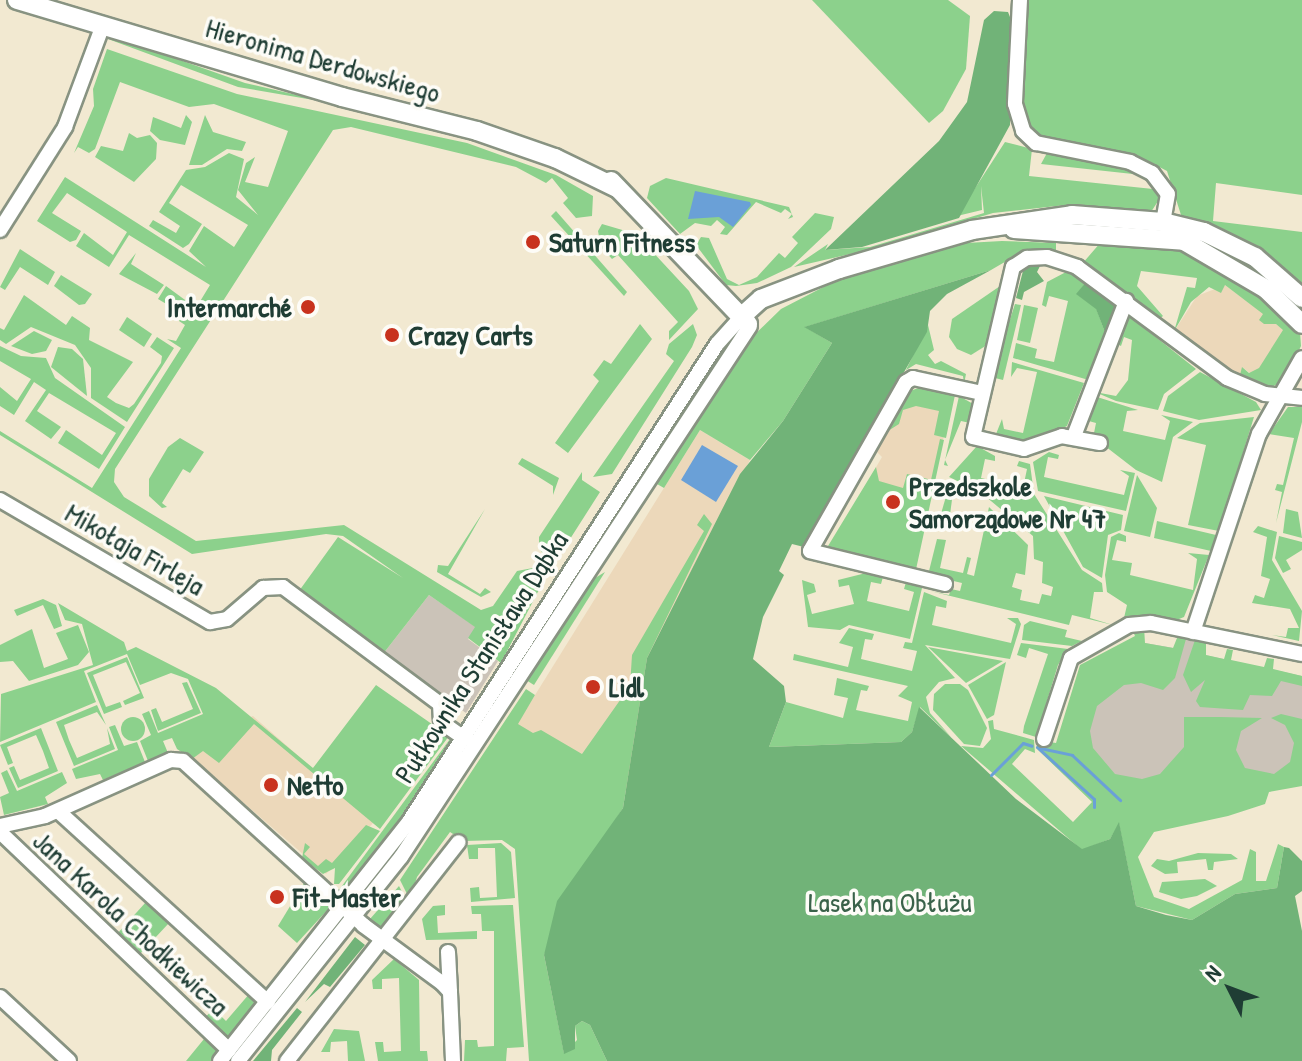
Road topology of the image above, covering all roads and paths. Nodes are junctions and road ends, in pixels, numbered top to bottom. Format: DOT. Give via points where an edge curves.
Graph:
graph roads {
  1 [pos="17,0"];
  2 [pos="1020,0"];
  3 [pos="103,25"];
  4 [pos="1162,229"];
  5 [pos="0,230"];
  6 [pos="1302,298"];
  7 [pos="1126,301"];
  8 [pos="745,321"];
  9 [pos="1302,324"];
  10 [pos="1302,358"];
  11 [pos="982,393"];
  12 [pos="1282,396"];
  13 [pos="1302,398"];
  14 [pos="1074,436"];
  15 [pos="1100,443"];
  16 [pos="0,500"];
  17 [pos="945,584"];
  18 [pos="1193,632"];
  19 [pos="1302,654"];
  20 [pos="464,738"];
  21 [pos="1044,739"];
  22 [pos="58,811"];
  23 [pos="0,826"];
  24 [pos="0,832"];
  25 [pos="459,842"];
  26 [pos="351,911"];
  27 [pos="384,941"];
  28 [pos="448,952"];
  29 [pos="450,992"];
  30 [pos="0,997"];
  31 [pos="268,1002"];
  32 [pos="229,1057"];
  33 [pos="69,1061"];
  34 [pos="287,1061"];
  35 [pos="453,1061"];
  1 -- 3 [label="main road, Hieronima Derdowskiego"];
  2 -- 4 [label="street" via="1015,104 1026,135 1048,147 1145,168 1168,194"];
  3 -- 5 [label="street" via="65,127"];
  3 -- 8 [label="main road, Hieronima Derdowskiego" via="342,97 477,131 510,132 566,150 596,165"];
  4 -- 6 [label="main road, Pułkownika Stanisława Dąbka" via="1204,232 1255,257"];
  4 -- 8 [label="main road, Pułkownika Stanisława Dąbka" via="996,227 957,234 788,290"];
  4 -- 9 [label="main road, Pułkownika Stanisława Dąbka" via="1217,256 1266,289"];
  7 -- 11 [label="street" via="1056,259 1039,256 1013,267"];
  7 -- 12 [label="street" via="1215,371"];
  7 -- 14 [label="street"];
  8 -- 20 [label="street, Pułkownika Stanisława Dąbka" via="717,344"];
  8 -- 26 [label="street, Pułkownika Stanisława Dąbka" via="401,857"];
  10 -- 12 [label="street"];
  11 -- 14 [label="street" via="973,437 1024,449"];
  11 -- 17 [label="street" via="913,378 906,382 810,551"];
  12 -- 13 [label="street"];
  12 -- 18 [label="street" via="1259,434"];
  14 -- 15 [label="street"];
  16 -- 20 [label="street, Mikołaja Firleja" via="210,622 227,619 263,588 283,587 440,704 441,722"];
  18 -- 19 [label="street"];
  18 -- 21 [label="street" via="1129,625 1079,651 1065,669"];
  20 -- 26 [label="street, Pułkownika Stanisława Dąbka"];
  22 -- 23 [label="street"];
  22 -- 26 [label="street" via="171,760 183,761"];
  22 -- 31 [label="street"];
  24 -- 32 [label="street, Jana Karola Chodkiewicza"];
  25 -- 27 [label="street"];
  26 -- 27 [label="street"];
  26 -- 31 [label="street, Pułkownika Stanisława Dąbka"];
  26 -- 32 [label="street, Pułkownika Stanisława Dąbka"];
  27 -- 29 [label="street"];
  27 -- 34 [label="street"];
  28 -- 29 [label="street"];
  29 -- 35 [label="street"];
  30 -- 33 [label="street"];
  31 -- 32 [label="street, Pułkownika Stanisława Dąbka"];
}
